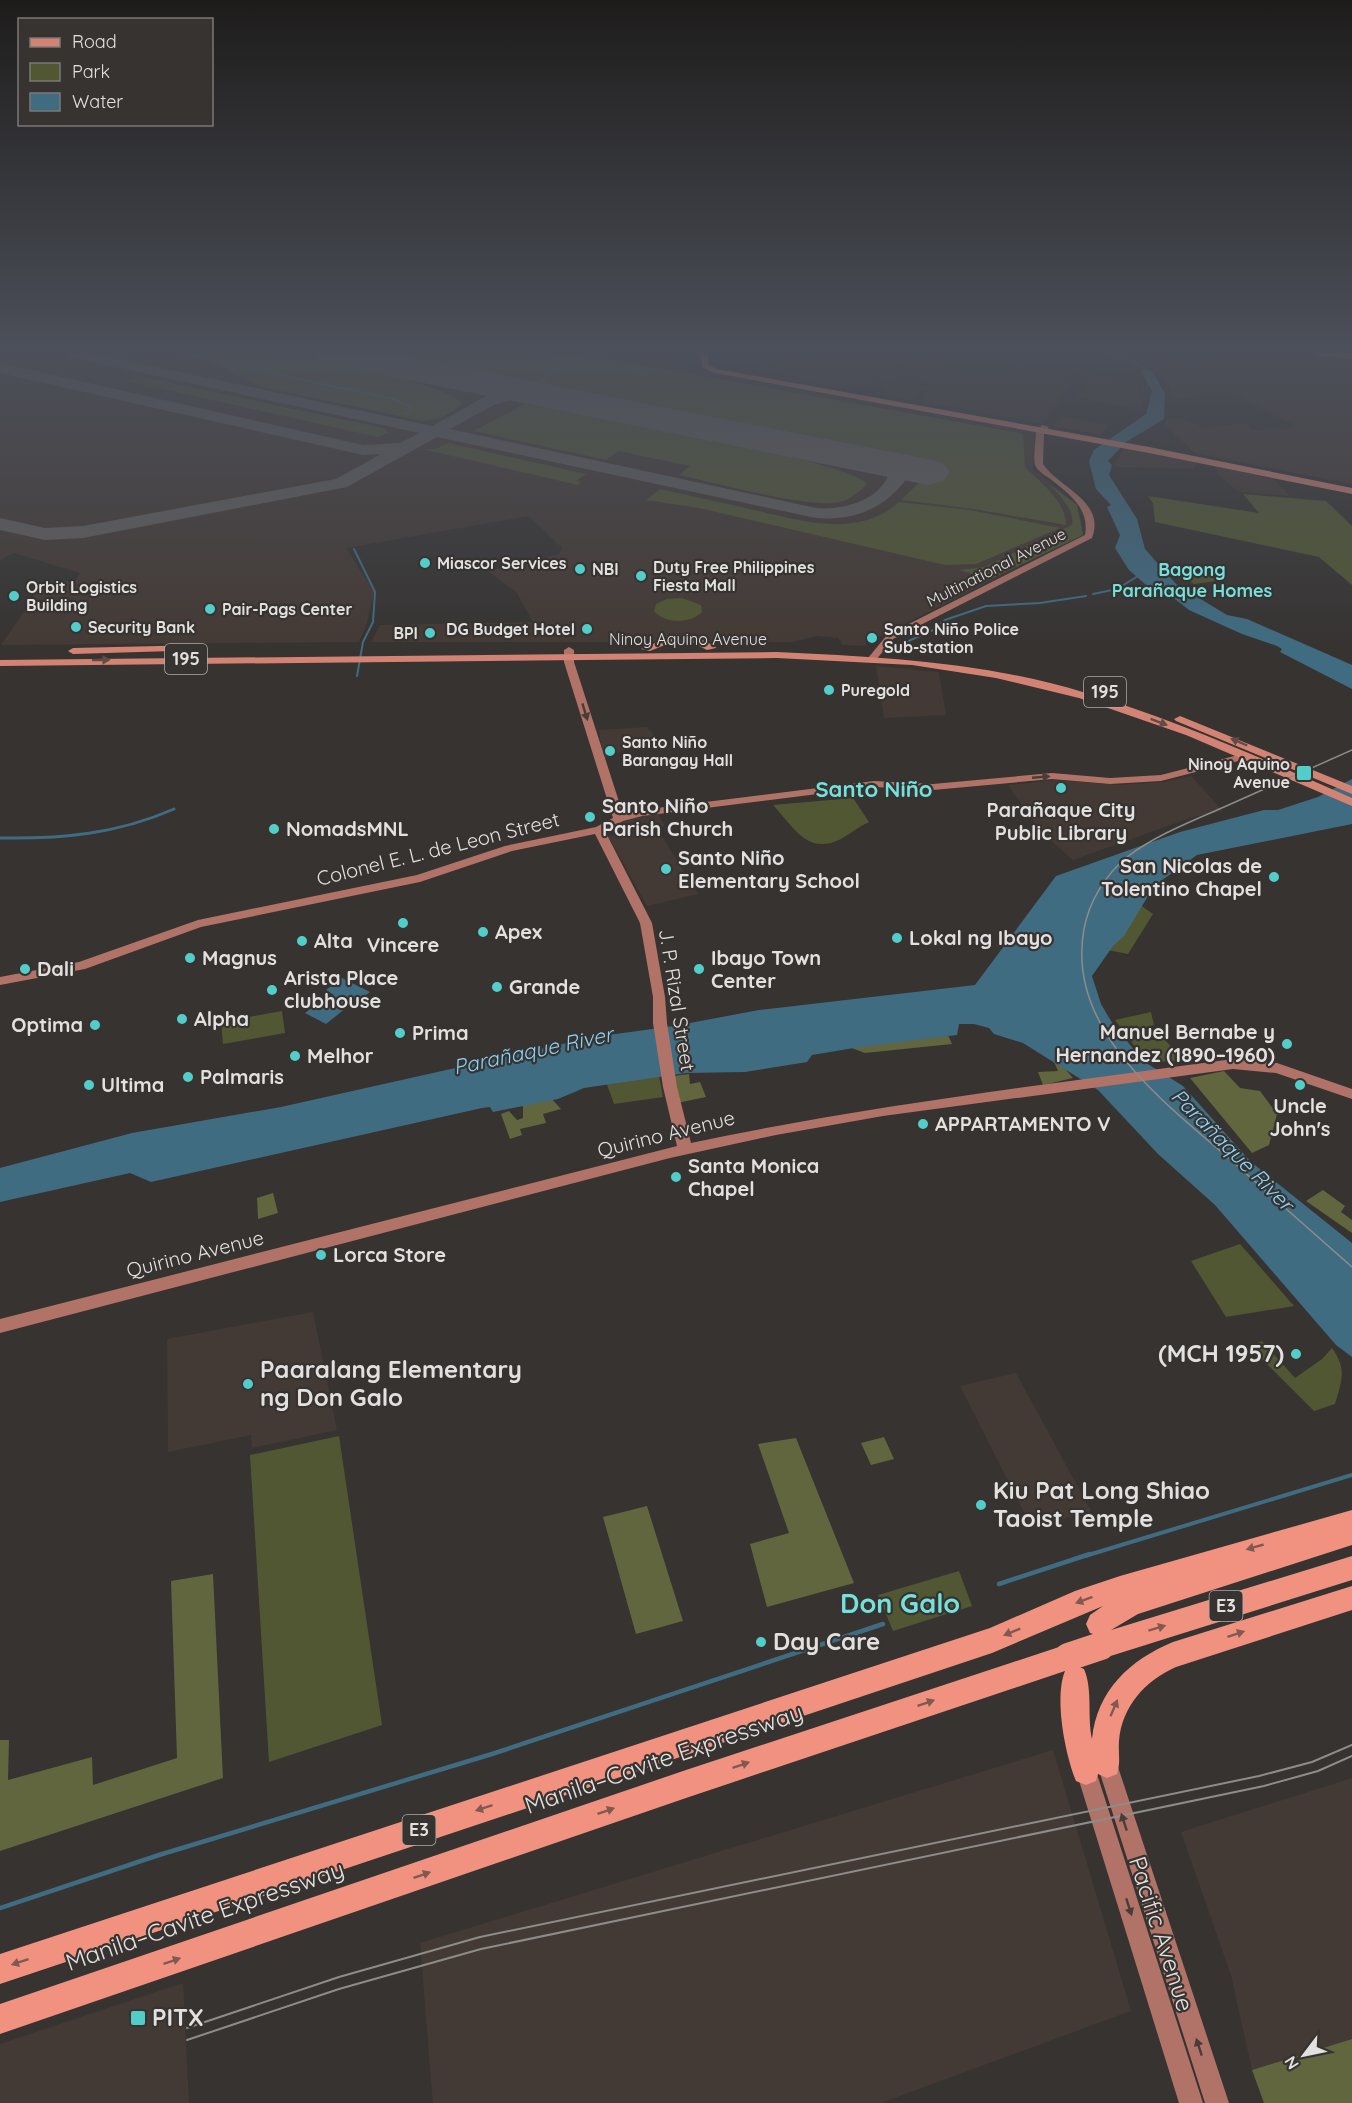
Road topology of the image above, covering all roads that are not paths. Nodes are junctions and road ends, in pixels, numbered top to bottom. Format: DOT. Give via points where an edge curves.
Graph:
graph roads {
  1 [pos="1041,451"];
  2 [pos="1167,451"];
  3 [pos="1352,488"];
  4 [pos="676,637"];
  5 [pos="689,637"];
  6 [pos="147,648"];
  7 [pos="646,648"];
  8 [pos="711,648"];
  9 [pos="568,653"];
  10 [pos="351,655"];
  11 [pos="880,655"];
  12 [pos="0,656"];
  13 [pos="142,659"];
  14 [pos="0,663"];
  15 [pos="1137,708"];
  16 [pos="1246,756"];
  17 [pos="1328,786"];
  18 [pos="1352,790"];
  19 [pos="1352,802"];
  20 [pos="619,819"];
  21 [pos="599,830"];
  22 [pos="0,981"];
  23 [pos="1352,1094"];
  24 [pos="686,1149"];
  25 [pos="0,1326"];
  26 [pos="1352,1521"];
  27 [pos="1352,1534"];
  28 [pos="1352,1568"];
  29 [pos="1352,1598"];
  30 [pos="1100,1635"];
  31 [pos="1072,1667"];
  32 [pos="1096,1768"];
  33 [pos="0,1969"];
  34 [pos="0,2019"];
  35 [pos="1191,2103"];
  36 [pos="1217,2103"];
  1 -- 11 [label="street, Multinational Avenue" via="1040,468 1082,502 1091,530 1089,536 896,635"];
  2 -- 3 [label="main road"];
  4 -- 7 [label="main road"];
  5 -- 8 [label="main road"];
  6 -- 10 [label="main road, Ninoy Aquino Avenue / 195"];
  6 -- 12 [label="main road, Ninoy Aquino Avenue / 195"];
  6 -- 13 [label="main road"];
  7 -- 8 [label="main road, Ninoy Aquino Avenue / 195"];
  7 -- 9 [label="main road, Ninoy Aquino Avenue / 195"];
  8 -- 11 [label="main road, Ninoy Aquino Avenue / 195"];
  9 -- 10 [label="main road, Ninoy Aquino Avenue / 195"];
  9 -- 11 [label="main road, Ninoy Aquino Avenue / 195"];
  9 -- 20 [label="street, one-way"];
  10 -- 13 [label="main road, Ninoy Aquino Avenue / 195"];
  11 -- 15 [label="main road, Ninoy Aquino Avenue / 195" via="1035,683"];
  14 -- 13 [label="main road, Ninoy Aquino Avenue / 195, one-way"];
  15 -- 16 [label="main road, Ninoy Aquino Avenue / 195, one-way"];
  17 -- 15 [label="main road, Ninoy Aquino Avenue / 195, one-way"];
  16 -- 17 [label="main road, Ninoy Aquino Avenue / 195"];
  20 -- 16 [label="street, Colonel E. L. de Leon Street, one-way" via="734,800 874,784 924,787 1052,776 1110,781 1161,778"];
  17 -- 18 [label="main road, Ninoy Aquino Avenue / 195"];
  17 -- 19 [label="main road, Ninoy Aquino Avenue / 195"];
  20 -- 21 [label="street, Colonel E. L. de Leon Street"];
  21 -- 22 [label="street, Colonel E. L. de Leon Street" via="509,848 420,878 198,924 81,966"];
  21 -- 24 [label="street, J. P. Rizal Street" via="646,923 670,1087"];
  23 -- 24 [label="street, Quirino Avenue" via="1261,1065 1233,1064 835,1118"];
  24 -- 25 [label="street, Quirino Avenue"];
  26 -- 33 [label="highway, Manila–Cavite Expressway / E3, one-way" via="1120,1588 992,1640"];
  27 -- 30 [label="highway" via="1116,1611"];
  30 -- 28 [label="highway, Manila–Cavite Expressway / E3, one-way"];
  32 -- 29 [label="highway, one-way" via="1113,1709 1124,1689 1149,1666"];
  30 -- 31 [label="highway, Manila–Cavite Expressway / E3, bridge"];
  31 -- 32 [label="highway" via="1075,1722"];
  34 -- 31 [label="highway, Manila–Cavite Expressway / E3, one-way" via="675,1788"];
  32 -- 35 [label="street, Pacific Avenue, one-way"];
  36 -- 32 [label="street, Pacific Avenue, one-way"];
}
